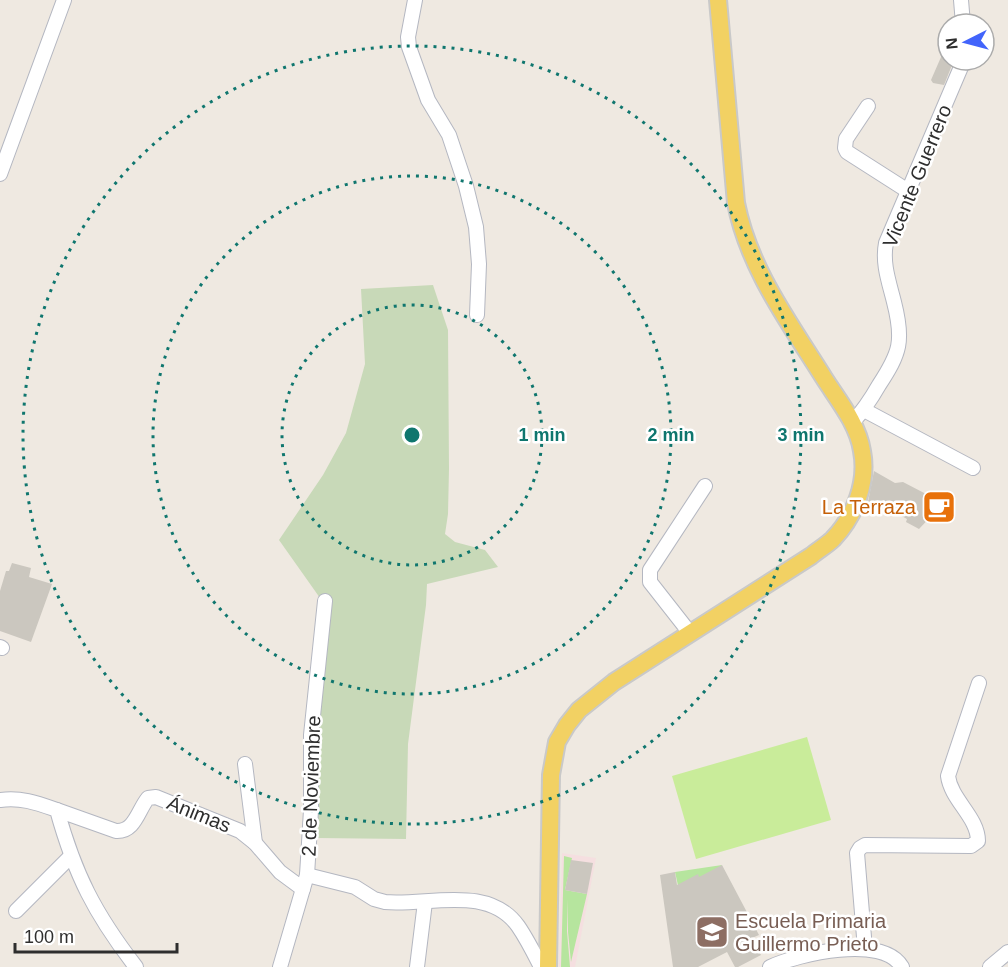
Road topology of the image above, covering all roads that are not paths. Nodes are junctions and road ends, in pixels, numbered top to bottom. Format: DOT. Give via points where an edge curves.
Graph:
graph roads {
  1 [pos="64,0"];
  2 [pos="415,0"];
  3 [pos="718,0"];
  4 [pos="959,72"];
  5 [pos="868,106"];
  6 [pos="6,142"];
  7 [pos="0,174"];
  8 [pos="908,191"];
  9 [pos="477,315"];
  10 [pos="864,410"];
  11 [pos="852,423"];
  12 [pos="973,468"];
  13 [pos="705,486"];
  14 [pos="325,601"];
  15 [pos="690,633"];
  16 [pos="979,683"];
  17 [pos="245,764"];
  18 [pos="0,800"];
  19 [pos="57,810"];
  20 [pos="255,843"];
  21 [pos="71,856"];
  22 [pos="307,875"];
  23 [pos="303,889"];
  24 [pos="425,902"];
  25 [pos="16,911"];
  26 [pos="865,949"];
  27 [pos="824,952"];
  28 [pos="1008,952"];
  29 [pos="136,967"];
  30 [pos="280,967"];
  31 [pos="417,967"];
  32 [pos="542,967"];
  33 [pos="548,967"];
  34 [pos="772,967"];
  35 [pos="824,967"];
  36 [pos="902,967"];
  37 [pos="990,967"];
  1 -- 6 [label="street"];
  2 -- 9 [label="street" via="409,47 428,100 449,135 476,227"];
  3 -- 11 [label="main road" via="736,203 745,239 771,294"];
  4 -- 8 [label="street, Vicente Guerrero"];
  5 -- 8 [label="street" via="846,139 845,148"];
  6 -- 7 [label="street"];
  8 -- 10 [label="street, Vicente Guerrero" via="885,250 899,321 899,346 896,360"];
  10 -- 11 [label="street, Vicente Guerrero"];
  10 -- 12 [label="street"];
  11 -- 15 [label="main road" via="862,448 864,471 858,499 842,528 811,556"];
  13 -- 15 [label="street" via="650,570 650,582"];
  14 -- 22 [label="street, 2 de Noviembre" via="311,735"];
  15 -- 33 [label="main road" via="597,695 579,710 557,742 550,775"];
  16 -- 26 [label="street" via="948,776 950,788 978,832 978,841 971,846 860,848 857,854"];
  17 -- 20 [label="street"];
  18 -- 19 [label="street" via="23,799"];
  19 -- 20 [label="street, Ánimas" via="122,831 132,825 148,798 156,797 229,825"];
  19 -- 21 [label="street"];
  20 -- 23 [label="street, Ánimas" via="280,872"];
  21 -- 25 [label="street"];
  21 -- 29 [label="street" via="100,918"];
  22 -- 23 [label="street, 2 de Noviembre"];
  22 -- 24 [label="street" via="355,887 379,901"];
  23 -- 30 [label="street, 2 de Noviembre"];
  24 -- 31 [label="street"];
  24 -- 32 [label="street" via="471,900 506,914"];
  26 -- 27 [label="street"];
  26 -- 36 [label="street" via="895,958"];
  27 -- 34 [label="street"];
  27 -- 35 [label="street"];
  28 -- 37 [label="street"];
}
